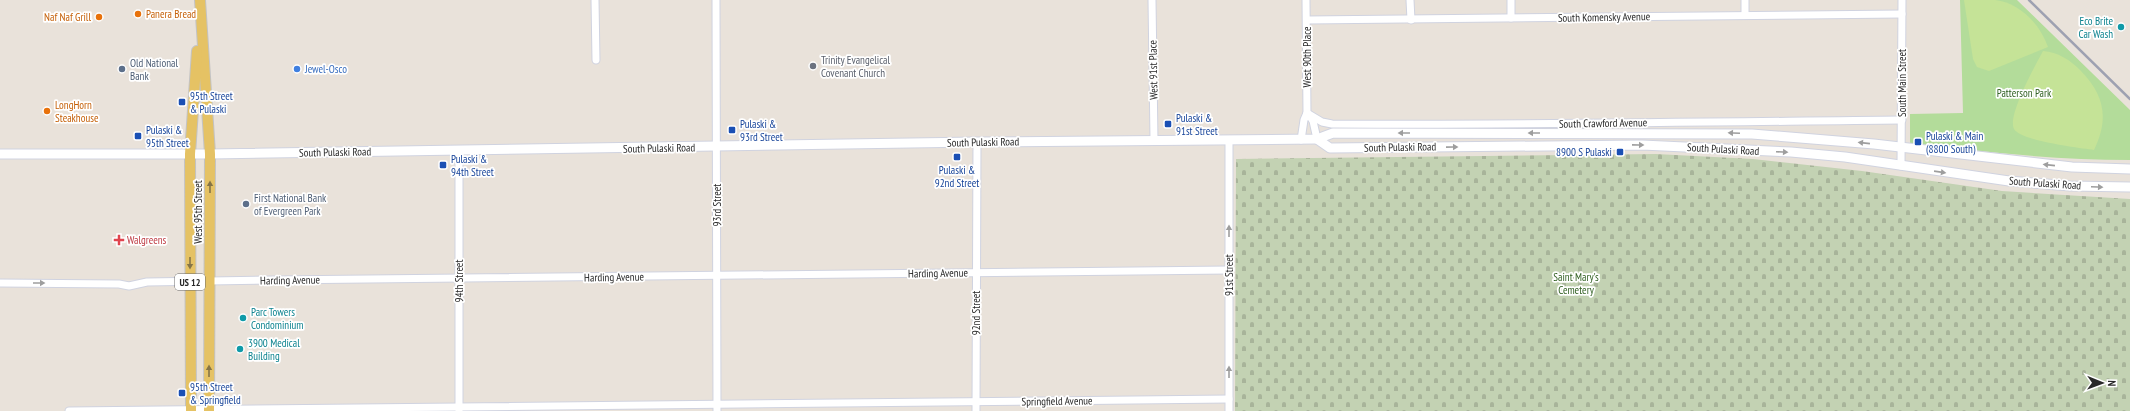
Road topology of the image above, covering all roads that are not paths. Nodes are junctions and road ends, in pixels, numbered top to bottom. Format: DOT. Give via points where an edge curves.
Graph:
graph roads {
  1 [pos="200,0"];
  2 [pos="595,0"];
  3 [pos="716,0"];
  4 [pos="1152,0"];
  5 [pos="1306,0"];
  6 [pos="1410,0"];
  7 [pos="1511,0"];
  8 [pos="1745,0"];
  9 [pos="1902,0"];
  10 [pos="200,13"];
  11 [pos="1902,14"];
  12 [pos="1745,15"];
  13 [pos="1511,18"];
  14 [pos="1307,20"];
  15 [pos="1411,20"];
  16 [pos="596,60"];
  17 [pos="1307,113"];
  18 [pos="1902,120"];
  19 [pos="1317,139"];
  20 [pos="1154,140"];
  21 [pos="1229,140"];
  22 [pos="1301,140"];
  23 [pos="977,142"];
  24 [pos="717,147"];
  25 [pos="1902,149"];
  26 [pos="459,150"];
  27 [pos="0,154"];
  28 [pos="190,154"];
  29 [pos="210,154"];
  30 [pos="1901,166"];
  31 [pos="2130,169"];
  32 [pos="2130,187"];
  33 [pos="1229,270"];
  34 [pos="976,273"];
  35 [pos="717,276"];
  36 [pos="459,279"];
  37 [pos="209,281"];
  38 [pos="190,282"];
  39 [pos="0,283"];
  40 [pos="1229,399"];
  41 [pos="976,402"];
  42 [pos="717,408"];
  43 [pos="459,409"];
  44 [pos="209,410"];
  45 [pos="70,411"];
  46 [pos="191,411"];
  47 [pos="976,411"];
  48 [pos="1229,411"];
  1 -- 10 [label="main road, West 95th Street / US 12"];
  2 -- 16 [label="street"];
  3 -- 24 [label="street, 93rd Street"];
  4 -- 20 [label="street, West 91st Place"];
  5 -- 14 [label="street, West 90th Place"];
  6 -- 15 [label="street"];
  7 -- 13 [label="street"];
  8 -- 12 [label="street"];
  9 -- 11 [label="street, South Main Street"];
  10 -- 28 [label="main road, West 95th Street / US 12"];
  10 -- 29 [label="main road, West 95th Street / US 12"];
  11 -- 12 [label="street, South Komensky Avenue"];
  11 -- 18 [label="street, South Main Street"];
  12 -- 13 [label="street, South Komensky Avenue"];
  13 -- 15 [label="street, South Komensky Avenue"];
  14 -- 15 [label="street, South Komensky Avenue"];
  14 -- 17 [label="street, West 90th Place"];
  17 -- 18 [label="street, South Crawford Avenue" via="1322,122 1332,124 1494,125"];
  17 -- 19 [label="street, West 90th Place" via="1313,121"];
  17 -- 22 [label="street, West 90th Place"];
  18 -- 25 [label="street, South Main Street"];
  19 -- 22 [label="main road, South Pulaski Road"];
  25 -- 19 [label="main road, South Pulaski Road, one-way" via="1812,138 1720,133 1333,133"];
  19 -- 30 [label="main road, South Pulaski Road, one-way" via="1330,148 1642,145 1799,153"];
  20 -- 21 [label="main road, South Pulaski Road"];
  20 -- 23 [label="main road, South Pulaski Road"];
  21 -- 22 [label="main road, South Pulaski Road"];
  33 -- 21 [label="street, 91st Street, one-way"];
  23 -- 24 [label="main road, South Pulaski Road"];
  23 -- 34 [label="street, 92nd Street"];
  24 -- 26 [label="main road, South Pulaski Road"];
  24 -- 35 [label="street, 93rd Street"];
  25 -- 30 [label="street, South Main Street"];
  31 -- 25 [label="main road, South Pulaski Road, one-way" via="2072,167"];
  26 -- 29 [label="main road, South Pulaski Road"];
  26 -- 36 [label="street, 94th Street"];
  27 -- 28 [label="main road, South Pulaski Road"];
  28 -- 29 [label="main road, South Pulaski Road"];
  28 -- 38 [label="main road, West 95th Street / US 12, one-way"];
  37 -- 29 [label="main road, West 95th Street / US 12, one-way"];
  30 -- 32 [label="main road, South Pulaski Road, one-way" via="2032,183"];
  33 -- 34 [label="street, Harding Avenue"];
  40 -- 33 [label="street, 91st Street, one-way"];
  34 -- 35 [label="street, Harding Avenue"];
  34 -- 41 [label="street, 92nd Street"];
  35 -- 36 [label="street, Harding Avenue"];
  35 -- 42 [label="street, 93rd Street"];
  36 -- 37 [label="street, Harding Avenue"];
  36 -- 43 [label="street, 94th Street"];
  37 -- 38 [label="street, Harding Avenue"];
  44 -- 37 [label="main road, West 95th Street / US 12, one-way"];
  39 -- 38 [label="street, Harding Avenue, one-way" via="129,286 147,282"];
  38 -- 46 [label="main road, West 95th Street / US 12"];
  40 -- 41 [label="street, Springfield Avenue"];
  40 -- 48 [label="street, 91st Street"];
  41 -- 42 [label="street, Springfield Avenue"];
  41 -- 47 [label="street, 92nd Street"];
  42 -- 43 [label="street, Springfield Avenue"];
  43 -- 44 [label="street, Springfield Avenue"];
  44 -- 46 [label="street, Springfield Avenue"];
  45 -- 46 [label="street, Springfield Avenue"];
}
